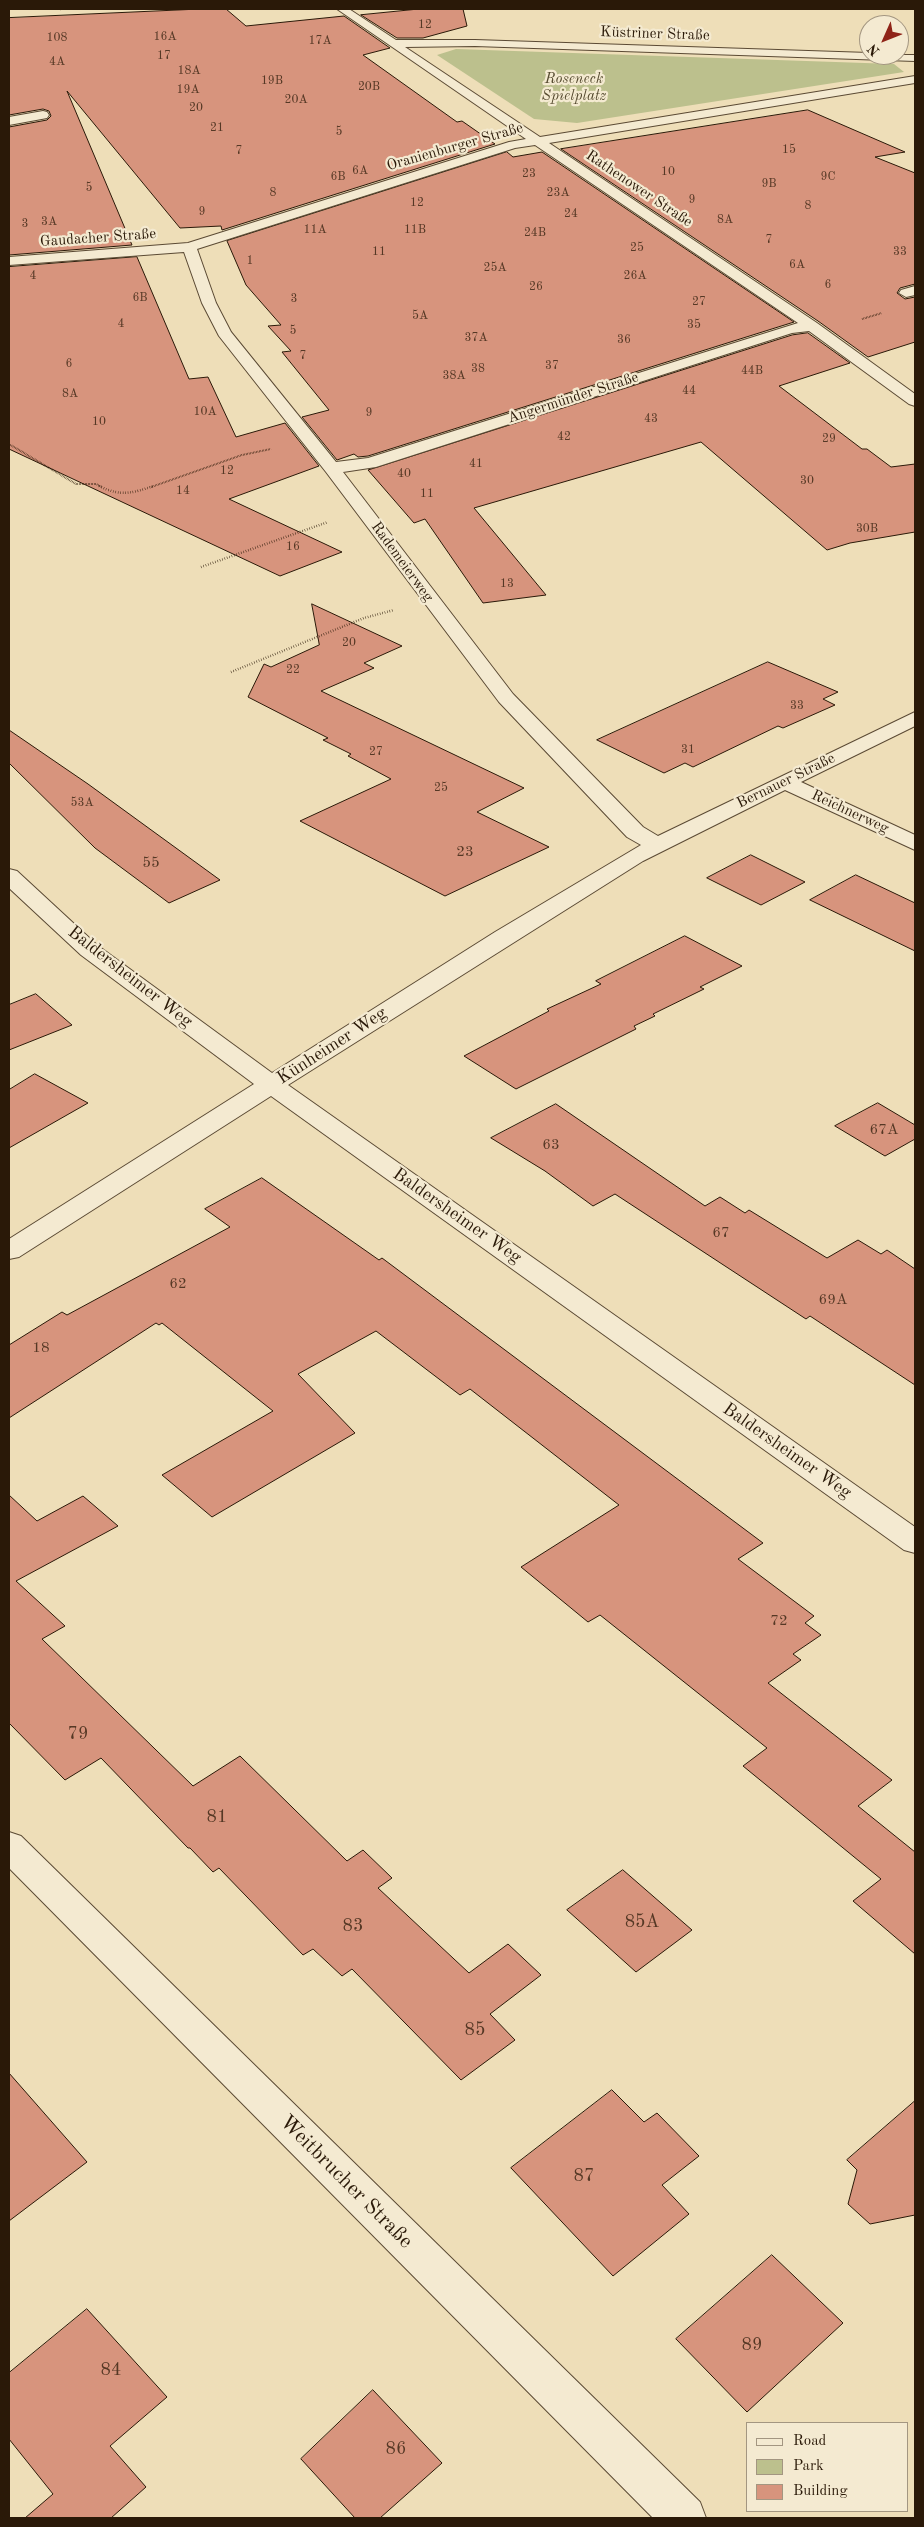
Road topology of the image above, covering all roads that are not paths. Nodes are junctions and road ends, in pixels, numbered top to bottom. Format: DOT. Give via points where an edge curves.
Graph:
graph roads {
  1 [pos="342,9"];
  2 [pos="394,44"];
  3 [pos="915,58"];
  4 [pos="915,79"];
  5 [pos="42,115"];
  6 [pos="9,121"];
  7 [pos="536,140"];
  8 [pos="189,247"];
  9 [pos="9,260"];
  10 [pos="812,326"];
  11 [pos="915,401"];
  12 [pos="332,468"];
  13 [pos="915,718"];
  14 [pos="784,782"];
  15 [pos="915,843"];
  16 [pos="656,845"];
  17 [pos="9,876"];
  18 [pos="272,1085"];
  19 [pos="9,1251"];
  20 [pos="915,1542"];
  21 [pos="9,1846"];
  22 [pos="684,2518"];
  1 -- 2 [label="street, Rathenower Straße"];
  2 -- 3 [label="street, Küstriner Straße" via="475,43"];
  2 -- 7 [label="street, Rathenower Straße"];
  4 -- 7 [label="street, Oranienburger Straße"];
  5 -- 6 [label="street"];
  7 -- 8 [label="street, Oranienburger Straße"];
  7 -- 10 [label="street, Rathenower Straße"];
  8 -- 9 [label="street, Gaudacher Straße"];
  8 -- 12 [label="street, Rademeierweg" via="209,303 224,333"];
  10 -- 11 [label="street, Rathenower Straße"];
  10 -- 12 [label="street, Angermünder Straße" via="790,329 370,463"];
  12 -- 16 [label="street, Rademeierweg" via="431,602 525,721 635,832"];
  13 -- 14 [label="street, Bernauer Straße"];
  14 -- 15 [label="street, Reichnerweg"];
  14 -- 16 [label="street, Bernauer Straße"];
  16 -- 18 [label="street, Künheimer Weg" via="496,941"];
  17 -- 18 [label="street, Baldersheimer Weg" via="89,950"];
  18 -- 19 [label="street, Künheimer Weg"];
  18 -- 20 [label="street, Baldersheimer Weg"];
  21 -- 22 [label="street, Weitbrucher Straße"];
}
